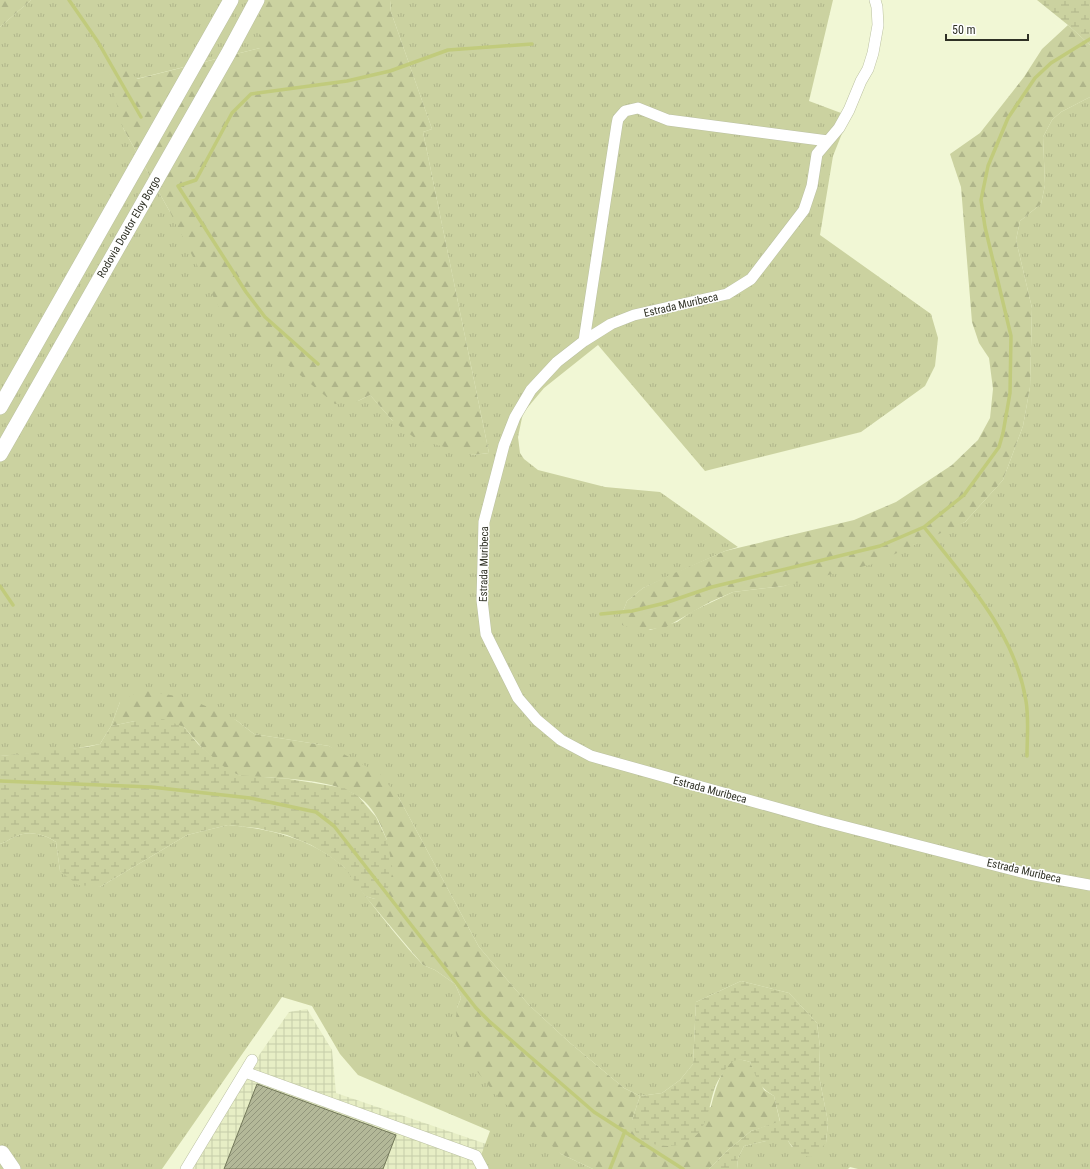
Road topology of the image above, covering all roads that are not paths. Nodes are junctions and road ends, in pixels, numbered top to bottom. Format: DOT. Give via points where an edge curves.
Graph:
graph roads {
  1 [pos="231,0"];
  2 [pos="257,0"];
  3 [pos="875,0"];
  4 [pos="828,141"];
  5 [pos="584,341"];
  6 [pos="0,407"];
  7 [pos="0,454"];
  8 [pos="1090,885"];
  9 [pos="252,1060"];
  10 [pos="245,1072"];
  11 [pos="2,1153"];
  12 [pos="13,1169"];
  13 [pos="186,1169"];
  14 [pos="483,1169"];
  1 -- 6 [label="highway, Rodovia Doutor Eloy Borgo"];
  2 -- 7 [label="highway, Rodovia Doutor Eloy Borgo"];
  3 -- 4 [label="street, Estrada Muribeca" via="878,25 868,69 860,81 849,110"];
  4 -- 5 [label="street, Estrada Muribeca" via="817,154 812,186 804,210 751,279 728,294 611,324"];
  4 -- 5 [label="street" via="668,120 638,108 621,114 617,124"];
  5 -- 8 [label="street, Estrada Muribeca" via="557,362 531,390 515,416 504,445 484,522 482,600 486,634 518,698 537,720 567,743 591,756 621,766 1021,872"];
  9 -- 10 [label="street"];
  10 -- 13 [label="street"];
  10 -- 14 [label="street" via="476,1156"];
  11 -- 12 [label="highway"];
}
